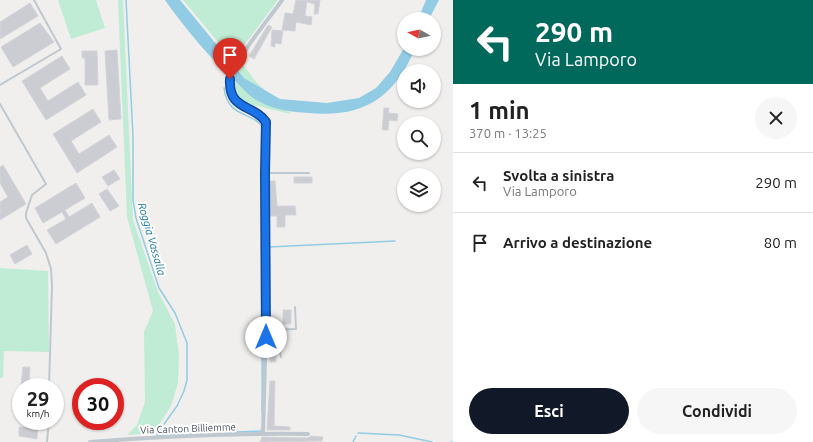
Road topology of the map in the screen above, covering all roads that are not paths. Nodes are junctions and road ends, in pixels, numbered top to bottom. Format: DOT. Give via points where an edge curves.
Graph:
graph roads {
  1 [pos="34,0"];
  2 [pos="282,0"];
  3 [pos="0,86"];
  4 [pos="0,104"];
  5 [pos="309,172"];
  6 [pos="265,173"];
  7 [pos="295,307"];
  8 [pos="266,330"];
  9 [pos="266,337"];
  10 [pos="281,356"];
  11 [pos="49,378"];
  12 [pos="48,430"];
  13 [pos="263,433"];
  14 [pos="308,434"];
  15 [pos="47,442"];
  16 [pos="90,442"];
  1 -- 3 [label="lane" via="61,49"];
  2 -- 6 [label="street" via="238,62 230,79 230,92 237,103 266,122"];
  4 -- 11 [label="lane" via="46,184 32,195 26,218 50,264 52,286"];
  5 -- 6 [label="lane"];
  6 -- 8 [label="street"];
  7 -- 8 [label="lane" via="296,329"];
  8 -- 9 [label="street"];
  9 -- 10 [label="lane" via="278,339"];
  9 -- 13 [label="street"];
  12 -- 15 [label="lane"];
  13 -- 14 [label="street, Via Canton Billiemme"];
  13 -- 16 [label="street, Via Canton Billiemme"];
}
